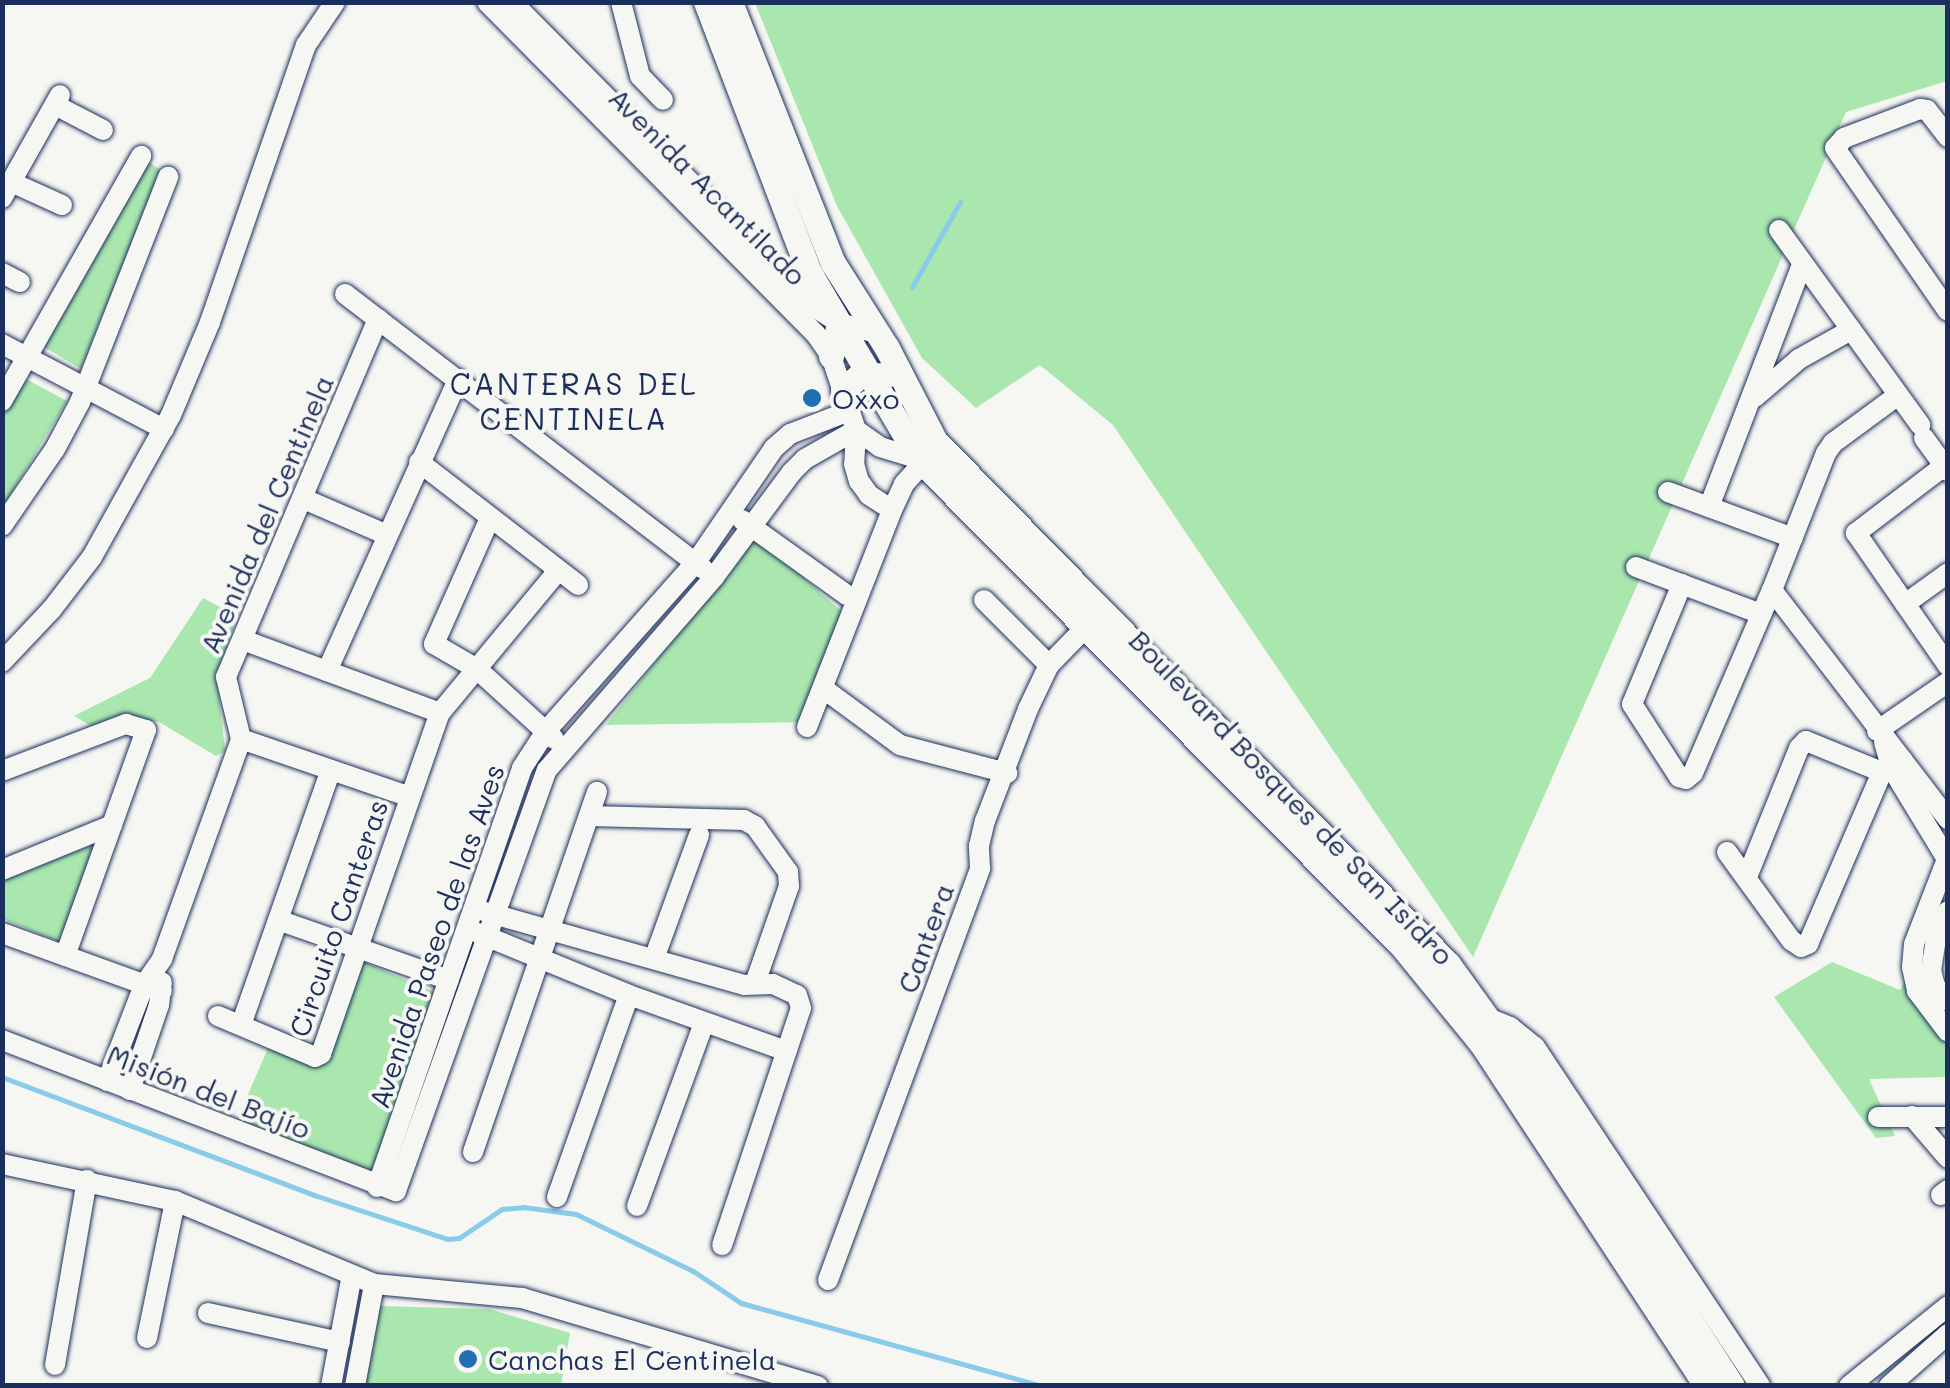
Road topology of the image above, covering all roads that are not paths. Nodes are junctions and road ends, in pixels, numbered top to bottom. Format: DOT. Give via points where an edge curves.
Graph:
graph roads {
  1 [pos="335,2"];
  2 [pos="487,2"];
  3 [pos="512,2"];
  4 [pos="621,2"];
  5 [pos="706,2"];
  6 [pos="730,2"];
  7 [pos="756,99"];
  8 [pos="663,100"];
  9 [pos="103,130"];
  10 [pos="1948,137"];
  11 [pos="141,156"];
  12 [pos="168,177"];
  13 [pos="7,190"];
  14 [pos="62,205"];
  15 [pos="1779,230"];
  16 [pos="1802,265"];
  17 [pos="344,294"];
  18 [pos="1948,312"];
  19 [pos="378,319"];
  20 [pos="840,323"];
  21 [pos="1851,330"];
  22 [pos="877,333"];
  23 [pos="2,344"];
  24 [pos="831,356"];
  25 [pos="27,358"];
  26 [pos="870,374"];
  27 [pos="901,377"];
  28 [pos="458,379"];
  29 [pos="84,390"];
  30 [pos="1897,396"];
  31 [pos="1752,400"];
  32 [pos="2,402"];
  33 [pos="848,411"];
  34 [pos="164,429"];
  35 [pos="921,461"];
  36 [pos="419,462"];
  37 [pos="1946,468"];
  38 [pos="1668,492"];
  39 [pos="304,499"];
  40 [pos="1709,507"];
  41 [pos="892,510"];
  42 [pos="732,514"];
  43 [pos="490,518"];
  44 [pos="2,526"];
  45 [pos="754,527"];
  46 [pos="387,535"];
  47 [pos="1793,538"];
  48 [pos="696,562"];
  49 [pos="1636,566"];
  50 [pos="558,571"];
  51 [pos="1948,573"];
  52 [pos="714,576"];
  53 [pos="1682,584"];
  54 [pos="578,585"];
  55 [pos="1772,590"];
  56 [pos="848,596"];
  57 [pos="984,600"];
  58 [pos="1904,604"];
  59 [pos="1761,614"];
  60 [pos="1086,628"];
  61 [pos="634,631"];
  62 [pos="242,640"];
  63 [pos="652,647"];
  64 [pos="2,662"];
  65 [pos="1049,665"];
  66 [pos="1948,666"];
  67 [pos="477,669"];
  68 [pos="326,671"];
  69 [pos="1948,682"];
  70 [pos="824,688"];
  71 [pos="440,713"];
  72 [pos="806,726"];
  73 [pos="546,731"];
  74 [pos="1881,736"];
  75 [pos="241,739"];
  76 [pos="563,747"];
  77 [pos="1892,766"];
  78 [pos="330,770"];
  79 [pos="2,771"];
  80 [pos="1007,773"];
  81 [pos="598,792"];
  82 [pos="1941,794"];
  83 [pos="410,797"];
  84 [pos="1916,813"];
  85 [pos="590,816"];
  86 [pos="1948,819"];
  87 [pos="112,824"];
  88 [pos="699,836"];
  89 [pos="1727,852"];
  90 [pos="2,870"];
  91 [pos="1946,875"];
  92 [pos="1747,878"];
  93 [pos="485,912"];
  94 [pos="278,920"];
  95 [pos="1936,921"];
  96 [pos="551,928"];
  97 [pos="467,929"];
  98 [pos="2,933"];
  99 [pos="488,936"];
  100 [pos="358,946"];
  101 [pos="65,956"];
  102 [pos="655,956"];
  103 [pos="538,960"];
  104 [pos="449,980"];
  105 [pos="756,983"];
  106 [pos="153,988"];
  107 [pos="629,996"];
  108 [pos="1948,1001"];
  109 [pos="218,1016"];
  110 [pos="1488,1018"];
  111 [pos="704,1023"];
  112 [pos="1945,1023"];
  113 [pos="241,1025"];
  114 [pos="2,1040"];
  115 [pos="786,1051"];
  116 [pos="107,1081"];
  117 [pos="130,1090"];
  118 [pos="1912,1116"];
  119 [pos="1948,1116"];
  120 [pos="1878,1117"];
  121 [pos="473,1152"];
  122 [pos="1948,1158"];
  123 [pos="2,1164"];
  124 [pos="86,1180"];
  125 [pos="386,1189"];
  126 [pos="557,1197"];
  127 [pos="175,1201"];
  128 [pos="637,1206"];
  129 [pos="722,1244"];
  130 [pos="352,1275"];
  131 [pos="828,1280"];
  132 [pos="374,1284"];
  133 [pos="1948,1306"];
  134 [pos="208,1314"];
  135 [pos="1948,1334"];
  136 [pos="148,1338"];
  137 [pos="340,1342"];
  138 [pos="55,1365"];
  139 [pos="332,1386"];
  140 [pos="354,1386"];
  141 [pos="818,1386"];
  142 [pos="1708,1386"];
  143 [pos="1732,1386"];
  144 [pos="1760,1386"];
  145 [pos="1849,1386"];
  146 [pos="1889,1386"];
  1 -- 34 [label="street" via="306,46 210,322"];
  2 -- 24 [label="street, Avenida Acantilado" via="805,322"];
  3 -- 20 [label="street, Avenida Acantilado" via="813,306"];
  4 -- 8 [label="street" via="640,76"];
  5 -- 7 [label="main road"];
  6 -- 7 [label="main road"];
  7 -- 20 [label="main road, Boulevard Bosques de San Isidro" via="810,272"];
  7 -- 22 [label="main road, Boulevard Bosques de San Isidro" via="833,264"];
  9 -- 13 [label="street" via="58,100"];
  10 -- 18 [label="street" via="1926,110 1838,142 1839,156"];
  11 -- 25 [label="street"];
  12 -- 29 [label="street"];
  13 -- 14 [label="street"];
  15 -- 16 [label="street"];
  16 -- 21 [label="street"];
  16 -- 31 [label="street"];
  17 -- 19 [label="street"];
  19 -- 28 [label="street"];
  19 -- 39 [label="street, Avenida del Centinela"];
  20 -- 22 [label="street, Avenida Acantilado"];
  20 -- 24 [label="main road"];
  20 -- 26 [label="main road, Boulevard Bosques de San Isidro"];
  21 -- 30 [label="street"];
  21 -- 31 [label="street" via="1799,359"];
  22 -- 27 [label="main road, Boulevard Bosques de San Isidro"];
  23 -- 25 [label="street"];
  24 -- 33 [label="street, Avenida Acantilado"];
  25 -- 29 [label="street"];
  25 -- 32 [label="street"];
  26 -- 27 [label="main road"];
  26 -- 33 [label="main road" via="859,376"];
  26 -- 35 [label="main road, Boulevard Bosques de San Isidro"];
  27 -- 110 [label="main road, Boulevard Bosques de San Isidro" via="950,458 1338,849 1448,964"];
  28 -- 36 [label="street"];
  28 -- 48 [label="street"];
  29 -- 34 [label="street"];
  29 -- 44 [label="street" via="55,449"];
  30 -- 37 [label="street"];
  30 -- 47 [label="street" via="1833,443"];
  31 -- 40 [label="street"];
  33 -- 35 [label="street" via="880,446"];
  33 -- 41 [label="street, Avenida Acantilado" via="859,481"];
  33 -- 42 [label="street, Avenida Paseo de las Aves" via="790,434 774,448"];
  33 -- 45 [label="street, Avenida Paseo de las Aves"];
  34 -- 64 [label="street" via="92,557"];
  35 -- 41 [label="street"];
  35 -- 60 [label="main road, Boulevard Bosques de San Isidro"];
  36 -- 43 [label="street"];
  36 -- 46 [label="street"];
  37 -- 58 [label="street" via="1856,532"];
  38 -- 40 [label="street"];
  39 -- 46 [label="street"];
  39 -- 62 [label="street, Avenida del Centinela"];
  40 -- 47 [label="street"];
  41 -- 70 [label="street"];
  42 -- 45 [label="street"];
  42 -- 48 [label="street, Avenida Paseo de las Aves"];
  43 -- 50 [label="street"];
  43 -- 67 [label="street" via="434,644"];
  45 -- 52 [label="street, Avenida Paseo de las Aves"];
  45 -- 56 [label="street"];
  46 -- 68 [label="street"];
  47 -- 55 [label="street"];
  48 -- 52 [label="street"];
  48 -- 61 [label="street, Avenida Paseo de las Aves"];
  49 -- 53 [label="street"];
  50 -- 54 [label="street"];
  50 -- 67 [label="street"];
  51 -- 58 [label="street"];
  52 -- 63 [label="street, Avenida Paseo de las Aves"];
  53 -- 59 [label="street"];
  53 -- 59 [label="street" via="1632,704 1678,777 1693,773"];
  55 -- 59 [label="street"];
  55 -- 74 [label="street"];
  57 -- 65 [label="street"];
  58 -- 66 [label="street"];
  60 -- 65 [label="street, Cantera"];
  60 -- 142 [label="main road, Boulevard Bosques de San Isidro" via="1402,946 1482,1044"];
  61 -- 63 [label="street"];
  61 -- 73 [label="street, Avenida Paseo de las Aves"];
  62 -- 68 [label="street"];
  62 -- 75 [label="street, Avenida del Centinela" via="226,677"];
  63 -- 76 [label="street, Avenida Paseo de las Aves"];
  65 -- 80 [label="street, Cantera"];
  67 -- 71 [label="street"];
  67 -- 73 [label="street"];
  68 -- 71 [label="street"];
  69 -- 74 [label="street"];
  70 -- 72 [label="street"];
  70 -- 80 [label="street" via="900,745"];
  71 -- 83 [label="street"];
  73 -- 76 [label="street"];
  73 -- 93 [label="street, Avenida Paseo de las Aves" via="522,768"];
  74 -- 77 [label="street"];
  75 -- 78 [label="street, Circuito Canteras"];
  75 -- 106 [label="street"];
  76 -- 93 [label="street, Avenida Paseo de las Aves"];
  77 -- 82 [label="street"];
  77 -- 84 [label="street"];
  77 -- 92 [label="street" via="1806,741"];
  77 -- 92 [label="street" via="1808,944 1801,948 1790,940"];
  78 -- 83 [label="street, Circuito Canteras"];
  78 -- 94 [label="street, Circuito Canteras"];
  79 -- 87 [label="street" via="126,724 146,730"];
  80 -- 131 [label="street, Cantera" via="985,822 980,868"];
  81 -- 85 [label="street"];
  82 -- 84 [label="street"];
  82 -- 86 [label="street"];
  83 -- 100 [label="street, Circuito Canteras"];
  84 -- 91 [label="street" via="1944,851"];
  85 -- 96 [label="street"];
  85 -- 105 [label="street" via="744,820 755,826 788,872 789,886"];
  87 -- 90 [label="street"];
  87 -- 101 [label="street"];
  88 -- 102 [label="street"];
  89 -- 92 [label="street"];
  91 -- 95 [label="street"];
  93 -- 96 [label="street"];
  93 -- 97 [label="street, Avenida Paseo de las Aves"];
  93 -- 99 [label="street, Avenida Paseo de las Aves"];
  94 -- 100 [label="street"];
  94 -- 113 [label="street, Circuito Canteras"];
  95 -- 108 [label="street" via="1931,970"];
  95 -- 112 [label="street" via="1912,967 1917,991"];
  96 -- 102 [label="street"];
  96 -- 103 [label="street"];
  97 -- 99 [label="street"];
  97 -- 104 [label="street, Avenida Paseo de las Aves"];
  98 -- 101 [label="street"];
  99 -- 103 [label="street"];
  99 -- 125 [label="street, Avenida Paseo de las Aves"];
  100 -- 104 [label="street"];
  100 -- 113 [label="street, Circuito Canteras" via="318,1057"];
  101 -- 106 [label="street"];
  102 -- 105 [label="street" via="744,985"];
  103 -- 107 [label="street"];
  103 -- 121 [label="street"];
  104 -- 125 [label="street, Avenida Paseo de las Aves"];
  105 -- 115 [label="street" via="774,984 801,1001"];
  106 -- 116 [label="street"];
  106 -- 117 [label="street"];
  107 -- 111 [label="street"];
  107 -- 126 [label="street"];
  109 -- 113 [label="street, Circuito Canteras"];
  110 -- 143 [label="main road, Boulevard Bosques de San Isidro"];
  110 -- 144 [label="street, Boulevard Bosques de San Isidro" via="1535,1047"];
  111 -- 115 [label="street"];
  111 -- 128 [label="street"];
  114 -- 116 [label="street, Misión del Bajío"];
  115 -- 129 [label="street"];
  116 -- 117 [label="street, Misión del Bajío"];
  117 -- 125 [label="street, Misión del Bajío"];
  118 -- 119 [label="street"];
  118 -- 120 [label="street"];
  118 -- 122 [label="street"];
  123 -- 124 [label="street"];
  124 -- 127 [label="street"];
  124 -- 138 [label="street"];
  127 -- 130 [label="street"];
  127 -- 136 [label="street"];
  130 -- 132 [label="street"];
  130 -- 137 [label="street"];
  132 -- 140 [label="street"];
  132 -- 141 [label="street" via="522,1298"];
  133 -- 145 [label="street"];
  134 -- 137 [label="street"];
  135 -- 146 [label="street"];
  137 -- 139 [label="street"];
}
